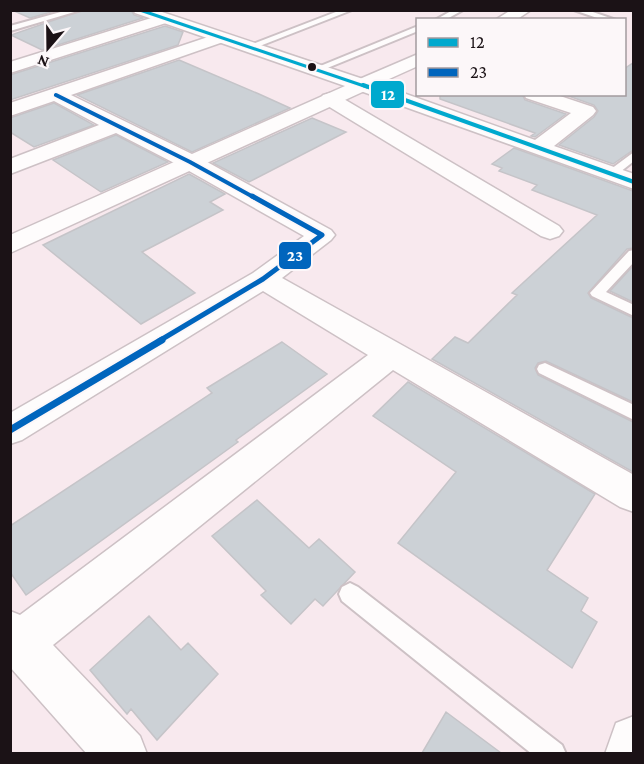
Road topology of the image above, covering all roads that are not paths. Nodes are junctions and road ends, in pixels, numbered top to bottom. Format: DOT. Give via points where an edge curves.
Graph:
graph roads {
  1 [pos="78,10"];
  2 [pos="140,10"];
  3 [pos="349,10"];
  4 [pos="460,10"];
  5 [pos="524,10"];
  6 [pos="577,10"];
  7 [pos="442,18"];
  8 [pos="506,18"];
  9 [pos="607,18"];
  10 [pos="164,19"];
  11 [pos="416,28"];
  12 [pos="10,30"];
  13 [pos="220,38"];
  14 [pos="249,47"];
  15 [pos="416,59"];
  16 [pos="10,68"];
  17 [pos="317,69"];
  18 [pos="362,85"];
  19 [pos="56,95"];
  20 [pos="542,96"];
  21 [pos="330,99"];
  22 [pos="419,105"];
  23 [pos="10,110"];
  24 [pos="369,123"];
  25 [pos="117,125"];
  26 [pos="538,148"];
  27 [pos="633,155"];
  28 [pos="190,162"];
  29 [pos="10,167"];
  30 [pos="611,174"];
  31 [pos="633,182"];
  32 [pos="550,231"];
  33 [pos="10,245"];
  34 [pos="633,254"];
  35 [pos="263,279"];
  36 [pos="633,310"];
  37 [pos="391,354"];
  38 [pos="545,369"];
  39 [pos="633,413"];
  40 [pos="10,430"];
  41 [pos="633,495"];
  42 [pos="350,594"];
  43 [pos="15,638"];
  44 [pos="633,741"];
  45 [pos="122,753"];
  46 [pos="553,753"];
  47 [pos="630,753"];
  1 -- 12 [label="lane"];
  2 -- 10 [label="street"];
  3 -- 14 [label="lane"];
  4 -- 7 [label="lane"];
  5 -- 8 [label="street"];
  6 -- 9 [label="lane"];
  10 -- 13 [label="street"];
  10 -- 16 [label="street"];
  11 -- 17 [label="lane"];
  13 -- 14 [label="street"];
  13 -- 19 [label="street"];
  14 -- 17 [label="street"];
  15 -- 18 [label="street"];
  17 -- 18 [label="street"];
  18 -- 21 [label="street"];
  18 -- 22 [label="street"];
  19 -- 23 [label="street"];
  19 -- 25 [label="street"];
  20 -- 26 [label="street" via="593,106"];
  21 -- 24 [label="street"];
  21 -- 28 [label="street"];
  22 -- 24 [label="street"];
  22 -- 26 [label="street"];
  24 -- 32 [label="street"];
  25 -- 28 [label="street"];
  25 -- 29 [label="street"];
  26 -- 30 [label="street"];
  27 -- 30 [label="lane"];
  28 -- 33 [label="street"];
  28 -- 35 [label="street" via="322,235"];
  30 -- 31 [label="street"];
  34 -- 36 [label="lane" via="597,294"];
  35 -- 37 [label="street"];
  35 -- 40 [label="street"];
  37 -- 41 [label="street"];
  37 -- 43 [label="street"];
  38 -- 39 [label="lane"];
  42 -- 46 [label="lane"];
  43 -- 45 [label="street"];
  44 -- 47 [label="street"];
}
